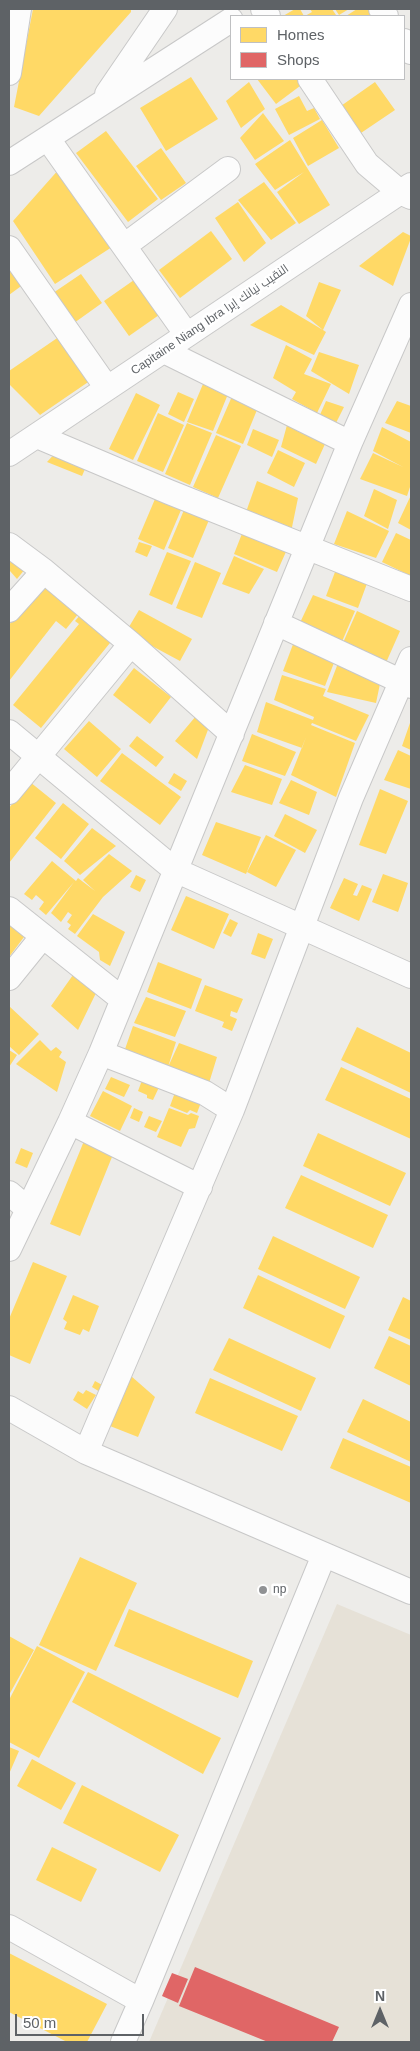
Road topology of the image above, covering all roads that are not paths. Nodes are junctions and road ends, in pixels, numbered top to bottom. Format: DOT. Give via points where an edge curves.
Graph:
graph roads {
  1 [pos="165,9"];
  2 [pos="16,11"];
  3 [pos="230,21"];
  4 [pos="9,73"];
  5 [pos="311,80"];
  6 [pos="101,102"];
  7 [pos="48,139"];
  8 [pos="9,163"];
  9 [pos="228,169"];
  10 [pos="407,191"];
  11 [pos="124,246"];
  12 [pos="9,248"];
  13 [pos="411,305"];
  14 [pos="187,336"];
  15 [pos="164,351"];
  16 [pos="107,388"];
  17 [pos="38,436"];
  18 [pos="350,443"];
  19 [pos="9,454"];
  20 [pos="9,545"];
  21 [pos="308,547"];
  22 [pos="44,571"];
  23 [pos="411,589"];
  24 [pos="9,610"];
  25 [pos="276,623"];
  26 [pos="132,644"];
  27 [pos="411,659"];
  28 [pos="406,684"];
  29 [pos="9,732"];
  30 [pos="232,734"];
  31 [pos="39,756"];
  32 [pos="9,792"];
  33 [pos="175,870"];
  34 [pos="9,909"];
  35 [pos="302,926"];
  36 [pos="43,936"];
  37 [pos="409,970"];
  38 [pos="9,978"];
  39 [pos="122,999"];
  40 [pos="101,1053"];
  41 [pos="232,1110"];
  42 [pos="70,1122"];
  43 [pos="200,1186"];
  44 [pos="9,1193"];
  45 [pos="28,1209"];
  46 [pos="9,1248"];
  47 [pos="9,1408"];
  48 [pos="86,1452"];
  49 [pos="324,1555"];
  50 [pos="411,1592"];
  51 [pos="9,1926"];
  52 [pos="141,2002"];
  53 [pos="123,2042"];
  1 -- 6 [label="street"];
  2 -- 4 [label="street"];
  3 -- 6 [label="street"];
  5 -- 10 [label="street" via="367,164"];
  6 -- 7 [label="street"];
  7 -- 8 [label="street"];
  7 -- 11 [label="street"];
  9 -- 11 [label="street"];
  10 -- 14 [label="street, Capitaine Niang Ibra النقيب نيانك إبرا"];
  11 -- 14 [label="street"];
  12 -- 16 [label="street"];
  13 -- 18 [label="street"];
  14 -- 15 [label="street, Capitaine Niang Ibra النقيب نيانك إبرا"];
  15 -- 16 [label="street, Capitaine Niang Ibra النقيب نيانك إبرا"];
  15 -- 18 [label="street"];
  16 -- 17 [label="street, Capitaine Niang Ibra النقيب نيانك إبرا"];
  17 -- 19 [label="street, Capitaine Niang Ibra النقيب نيانك إبرا"];
  17 -- 21 [label="street"];
  18 -- 21 [label="street"];
  20 -- 22 [label="street"];
  21 -- 23 [label="street"];
  21 -- 25 [label="street"];
  22 -- 24 [label="street"];
  22 -- 26 [label="street"];
  25 -- 28 [label="street"];
  25 -- 30 [label="street"];
  26 -- 30 [label="street"];
  26 -- 31 [label="street"];
  27 -- 28 [label="street"];
  28 -- 35 [label="street" via="351,798"];
  29 -- 31 [label="street"];
  30 -- 33 [label="street"];
  31 -- 32 [label="street"];
  31 -- 33 [label="street"];
  33 -- 35 [label="street"];
  33 -- 39 [label="street"];
  34 -- 36 [label="street"];
  35 -- 37 [label="street"];
  35 -- 41 [label="street"];
  36 -- 38 [label="street"];
  36 -- 39 [label="street"];
  39 -- 40 [label="street"];
  40 -- 41 [label="street" via="205,1093"];
  40 -- 42 [label="street"];
  41 -- 43 [label="street"];
  42 -- 43 [label="street"];
  42 -- 45 [label="street"];
  43 -- 48 [label="street"];
  44 -- 45 [label="street"];
  45 -- 46 [label="street"];
  47 -- 48 [label="street"];
  48 -- 49 [label="street"];
  49 -- 50 [label="street"];
  49 -- 52 [label="street"];
  51 -- 52 [label="street"];
  52 -- 53 [label="street"];
}
